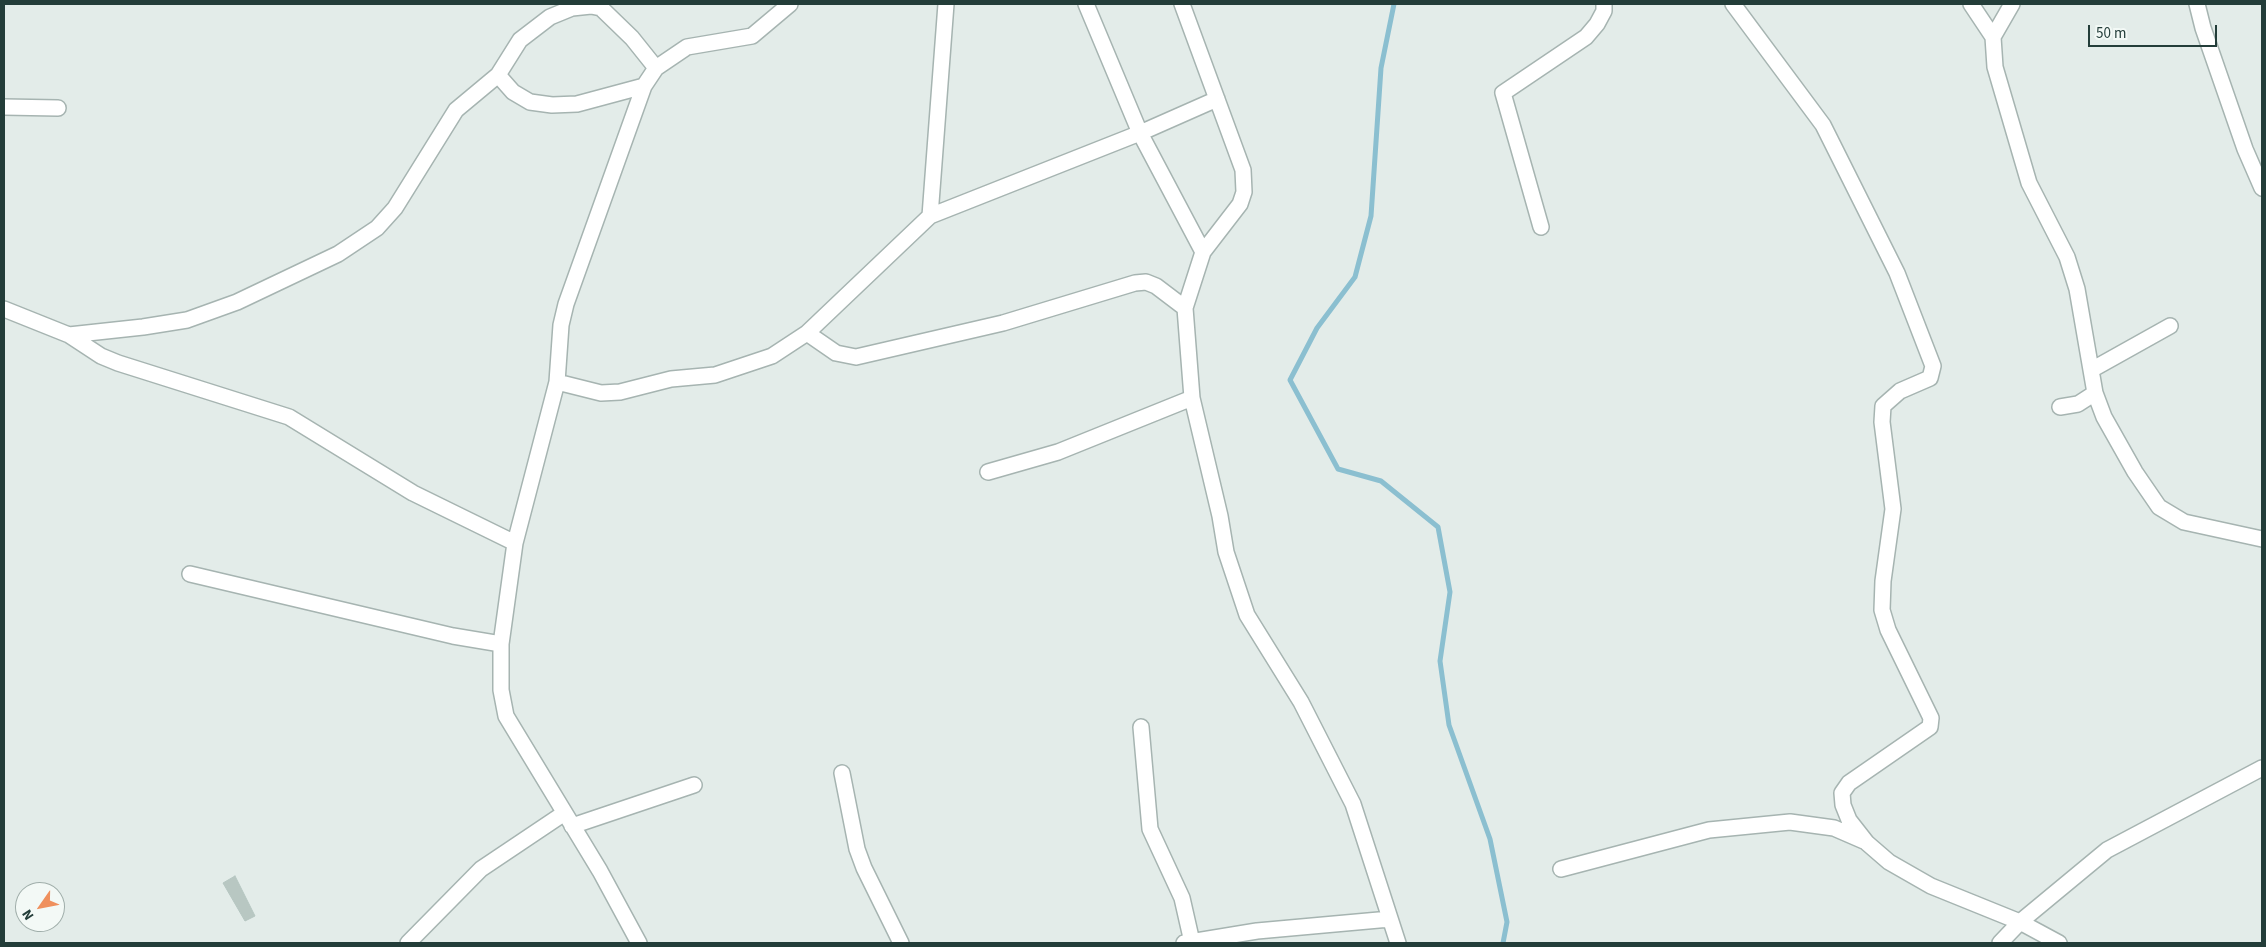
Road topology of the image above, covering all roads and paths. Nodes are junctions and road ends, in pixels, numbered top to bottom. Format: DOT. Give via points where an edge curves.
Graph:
graph roads {
  1 [pos="790,4"];
  2 [pos="946,4"];
  3 [pos="1086,4"];
  4 [pos="1182,4"];
  5 [pos="1604,4"];
  6 [pos="1733,4"];
  7 [pos="1971,4"];
  8 [pos="2012,4"];
  9 [pos="2197,4"];
  10 [pos="573,6"];
  11 [pos="1993,37"];
  12 [pos="656,68"];
  13 [pos="498,75"];
  14 [pos="644,86"];
  15 [pos="1217,99"];
  16 [pos="4,107"];
  17 [pos="58,108"];
  18 [pos="1140,133"];
  19 [pos="2262,188"];
  20 [pos="930,216"];
  21 [pos="1542,227"];
  22 [pos="1203,252"];
  23 [pos="1185,308"];
  24 [pos="4,309"];
  25 [pos="2170,326"];
  26 [pos="807,333"];
  27 [pos="69,335"];
  28 [pos="2093,370"];
  29 [pos="557,382"];
  30 [pos="2095,393"];
  31 [pos="1192,398"];
  32 [pos="2060,407"];
  33 [pos="988,472"];
  34 [pos="2262,539"];
  35 [pos="515,543"];
  36 [pos="190,574"];
  37 [pos="501,644"];
  38 [pos="1141,727"];
  39 [pos="2262,768"];
  40 [pos="842,773"];
  41 [pos="694,785"];
  42 [pos="567,820"];
  43 [pos="1868,843"];
  44 [pos="1561,869"];
  45 [pos="1390,920"];
  46 [pos="2020,922"];
  47 [pos="1188,942"];
  48 [pos="408,943"];
  49 [pos="639,943"];
  50 [pos="901,943"];
  51 [pos="1398,943"];
  52 [pos="2000,943"];
  53 [pos="2059,943"];
  1 -- 12 [label="street" via="752,36 687,48"];
  2 -- 20 [label="street"];
  3 -- 18 [label="street"];
  4 -- 15 [label="street"];
  5 -- 21 [label="street" via="1604,12 1586,37 1503,93"];
  6 -- 43 [label="street" via="1823,125 1897,273 1933,366 1930,378 1900,391 1883,406 1882,422 1893,509 1882,610 1888,630 1931,718 1930,727 1849,783 1842,793 1842,805 1849,820"];
  7 -- 11 [label="street"];
  8 -- 11 [label="street"];
  9 -- 19 [label="street" via="2245,149"];
  10 -- 12 [label="street" via="601,8 632,38"];
  10 -- 13 [label="street" via="538,24 520,40"];
  11 -- 28 [label="street" via="1995,67 2029,182 2067,257 2078,289"];
  12 -- 14 [label="street"];
  13 -- 14 [label="street" via="513,92 530,102 552,105 577,104"];
  13 -- 27 [label="street" via="456,110 395,208 377,228 338,254 238,302 187,320"];
  14 -- 29 [label="street" via="566,304 561,324"];
  15 -- 18 [label="street"];
  15 -- 22 [label="street" via="1243,170 1244,192 1240,204"];
  16 -- 17 [label="street"];
  18 -- 20 [label="street"];
  18 -- 22 [label="street"];
  20 -- 26 [label="street"];
  22 -- 23 [label="street"];
  23 -- 26 [label="street" via="1146,282 1003,323 856,357 836,353"];
  23 -- 31 [label="street"];
  24 -- 27 [label="street"];
  25 -- 28 [label="street"];
  26 -- 29 [label="street" via="772,356 715,375 671,379 620,392 601,393"];
  27 -- 35 [label="street" via="118,363 289,417 413,493"];
  28 -- 30 [label="street"];
  29 -- 35 [label="street"];
  30 -- 32 [label="street" via="2078,404"];
  30 -- 34 [label="street" via="2104,417 2159,507 2184,522"];
  31 -- 33 [label="street" via="1058,452"];
  31 -- 45 [label="street" via="1226,552 1247,615 1301,702 1353,804"];
  35 -- 37 [label="street"];
  36 -- 37 [label="street" via="453,636"];
  37 -- 42 [label="street" via="501,690 506,716"];
  38 -- 47 [label="street" via="1150,829 1182,898"];
  39 -- 46 [label="street" via="2108,850"];
  40 -- 50 [label="street" via="860,856"];
  41 -- 42 [label="street"];
  42 -- 48 [label="street" via="481,869"];
  42 -- 49 [label="street"];
  43 -- 44 [label="street" via="1834,828 1790,822 1709,830"];
  43 -- 46 [label="street" via="1889,862 1931,886"];
  45 -- 47 [label="street" via="1257,931"];
  45 -- 51 [label="street"];
  46 -- 52 [label="street"];
  46 -- 53 [label="street"];
}
